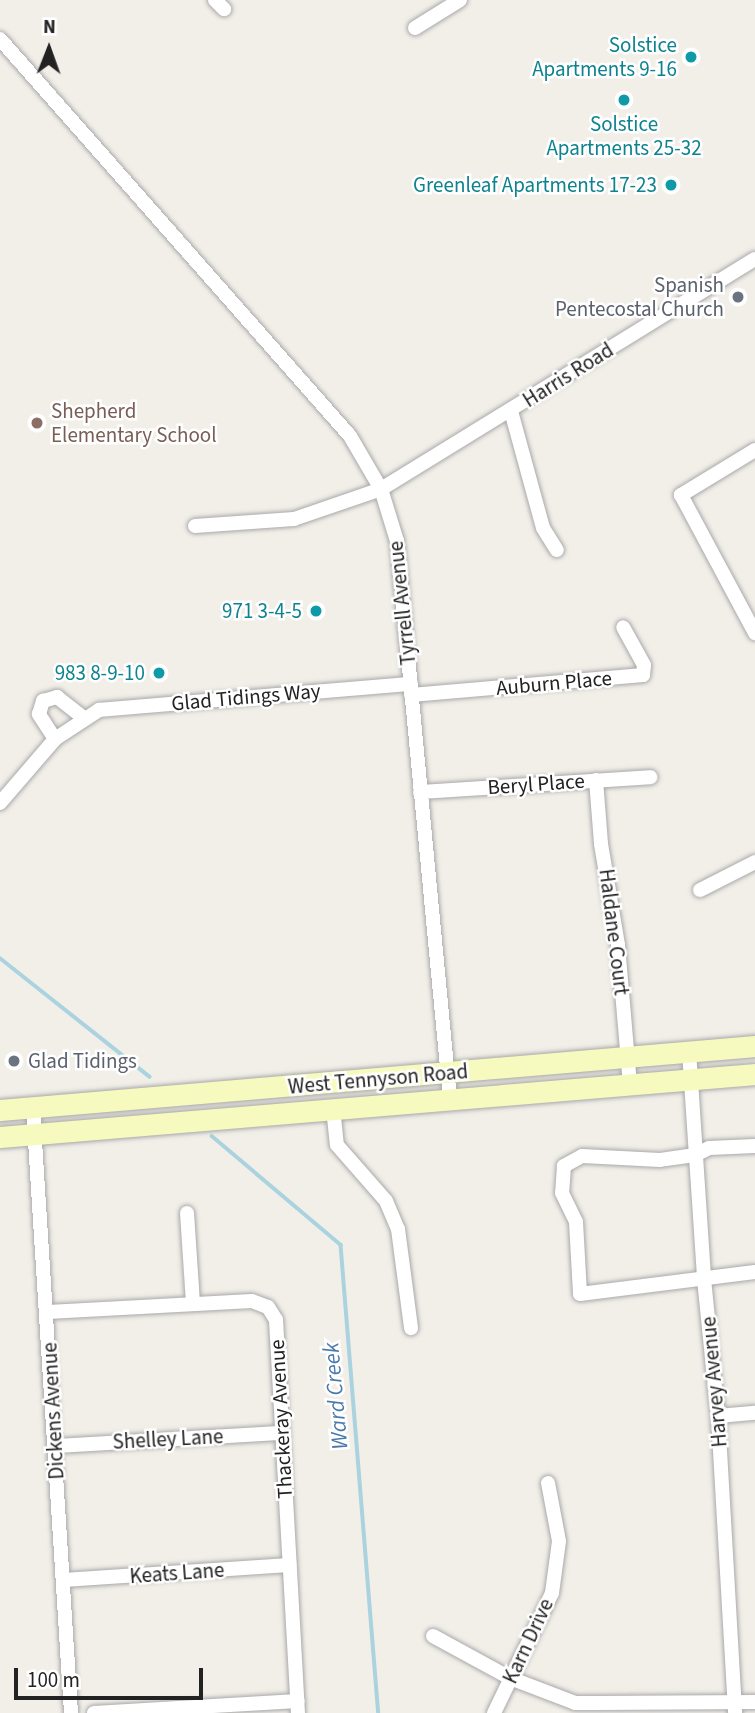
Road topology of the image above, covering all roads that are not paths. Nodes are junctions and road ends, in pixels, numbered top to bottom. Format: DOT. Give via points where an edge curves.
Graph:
graph roads {
  1 [pos="460,0"];
  2 [pos="415,28"];
  3 [pos="0,39"];
  4 [pos="755,259"];
  5 [pos="511,411"];
  6 [pos="755,450"];
  7 [pos="381,489"];
  8 [pos="195,526"];
  9 [pos="557,550"];
  10 [pos="623,627"];
  11 [pos="755,633"];
  12 [pos="411,689"];
  13 [pos="84,718"];
  14 [pos="55,739"];
  15 [pos="651,777"];
  16 [pos="597,780"];
  17 [pos="420,792"];
  18 [pos="0,803"];
  19 [pos="755,862"];
  20 [pos="700,890"];
  21 [pos="755,1046"];
  22 [pos="689,1051"];
  23 [pos="627,1055"];
  24 [pos="446,1073"];
  25 [pos="755,1074"];
  26 [pos="691,1080"];
  27 [pos="630,1085"];
  28 [pos="450,1099"];
  29 [pos="33,1108"];
  30 [pos="333,1108"];
  31 [pos="0,1110"];
  32 [pos="35,1135"];
  33 [pos="0,1137"];
  34 [pos="755,1146"];
  35 [pos="695,1155"];
  36 [pos="187,1213"];
  37 [pos="755,1272"];
  38 [pos="704,1279"];
  39 [pos="193,1303"];
  40 [pos="48,1312"];
  41 [pos="411,1328"];
  42 [pos="755,1413"];
  43 [pos="718,1416"];
  44 [pos="281,1433"];
  45 [pos="55,1446"];
  46 [pos="548,1483"];
  47 [pos="290,1565"];
  48 [pos="63,1580"];
  49 [pos="433,1636"];
  50 [pos="510,1678"];
  51 [pos="755,1702"];
  52 [pos="298,1707"];
  53 [pos="735,1708"];
  54 [pos="71,1713"];
  55 [pos="94,1713"];
  56 [pos="494,1713"];
  1 -- 2 [label="street"];
  3 -- 7 [label="street, Tyrrell Avenue" via="350,436"];
  4 -- 5 [label="street, Harris Road"];
  5 -- 7 [label="street, Harris Road"];
  5 -- 9 [label="street" via="543,528"];
  6 -- 11 [label="street" via="681,495"];
  7 -- 8 [label="street, Harris Road" via="294,519 252,526"];
  7 -- 12 [label="street, Tyrrell Avenue" via="397,541"];
  10 -- 12 [label="street, Auburn Place" via="644,666 643,675"];
  12 -- 13 [label="street, Glad Tidings Way" via="99,710"];
  12 -- 17 [label="street, Tyrrell Avenue"];
  13 -- 14 [label="street, Glad Tidings Way"];
  13 -- 14 [label="street" via="57,698 43,701 39,714"];
  14 -- 18 [label="street, Glad Tidings Way"];
  15 -- 16 [label="street, Beryl Place"];
  16 -- 17 [label="street, Beryl Place"];
  16 -- 23 [label="street, Haldane Court"];
  17 -- 24 [label="street, Tyrrell Avenue"];
  19 -- 20 [label="street"];
  21 -- 22 [label="main road, West Tennyson Road"];
  22 -- 23 [label="main road, West Tennyson Road"];
  22 -- 26 [label="street, Harvey Avenue"];
  23 -- 24 [label="main road, West Tennyson Road"];
  23 -- 27 [label="street, Haldane Court"];
  24 -- 28 [label="street, Tyrrell Avenue"];
  24 -- 29 [label="main road, West Tennyson Road"];
  25 -- 26 [label="main road, West Tennyson Road"];
  26 -- 27 [label="main road, West Tennyson Road"];
  26 -- 35 [label="street, Harvey Avenue"];
  27 -- 28 [label="main road, West Tennyson Road"];
  28 -- 30 [label="main road, West Tennyson Road"];
  29 -- 31 [label="main road, West Tennyson Road"];
  29 -- 32 [label="street, Dickens Avenue"];
  30 -- 32 [label="main road, West Tennyson Road"];
  30 -- 41 [label="street" via="337,1145 386,1200 398,1229"];
  32 -- 33 [label="main road, West Tennyson Road"];
  32 -- 40 [label="street, Dickens Avenue"];
  34 -- 35 [label="street" via="709,1148"];
  35 -- 38 [label="street, Harvey Avenue"];
  35 -- 38 [label="street" via="660,1160 582,1156 564,1166 562,1192 576,1222 580,1294"];
  36 -- 39 [label="street"];
  37 -- 38 [label="street"];
  38 -- 43 [label="street, Harvey Avenue"];
  39 -- 40 [label="street, Thackeray Avenue"];
  39 -- 44 [label="street, Thackeray Avenue" via="252,1301 268,1307 276,1320"];
  40 -- 45 [label="street, Dickens Avenue"];
  42 -- 43 [label="street"];
  43 -- 53 [label="street, Harvey Avenue"];
  44 -- 45 [label="street, Shelley Lane"];
  44 -- 47 [label="street, Thackeray Avenue"];
  45 -- 48 [label="street, Dickens Avenue"];
  46 -- 50 [label="street, Karn Drive" via="559,1541 552,1593"];
  47 -- 48 [label="street, Keats Lane"];
  47 -- 52 [label="street, Thackeray Avenue"];
  48 -- 54 [label="street, Dickens Avenue"];
  49 -- 50 [label="street"];
  50 -- 53 [label="street" via="575,1703"];
  50 -- 56 [label="street, Karn Drive"];
  51 -- 53 [label="street"];
  52 -- 55 [label="street"];
}
